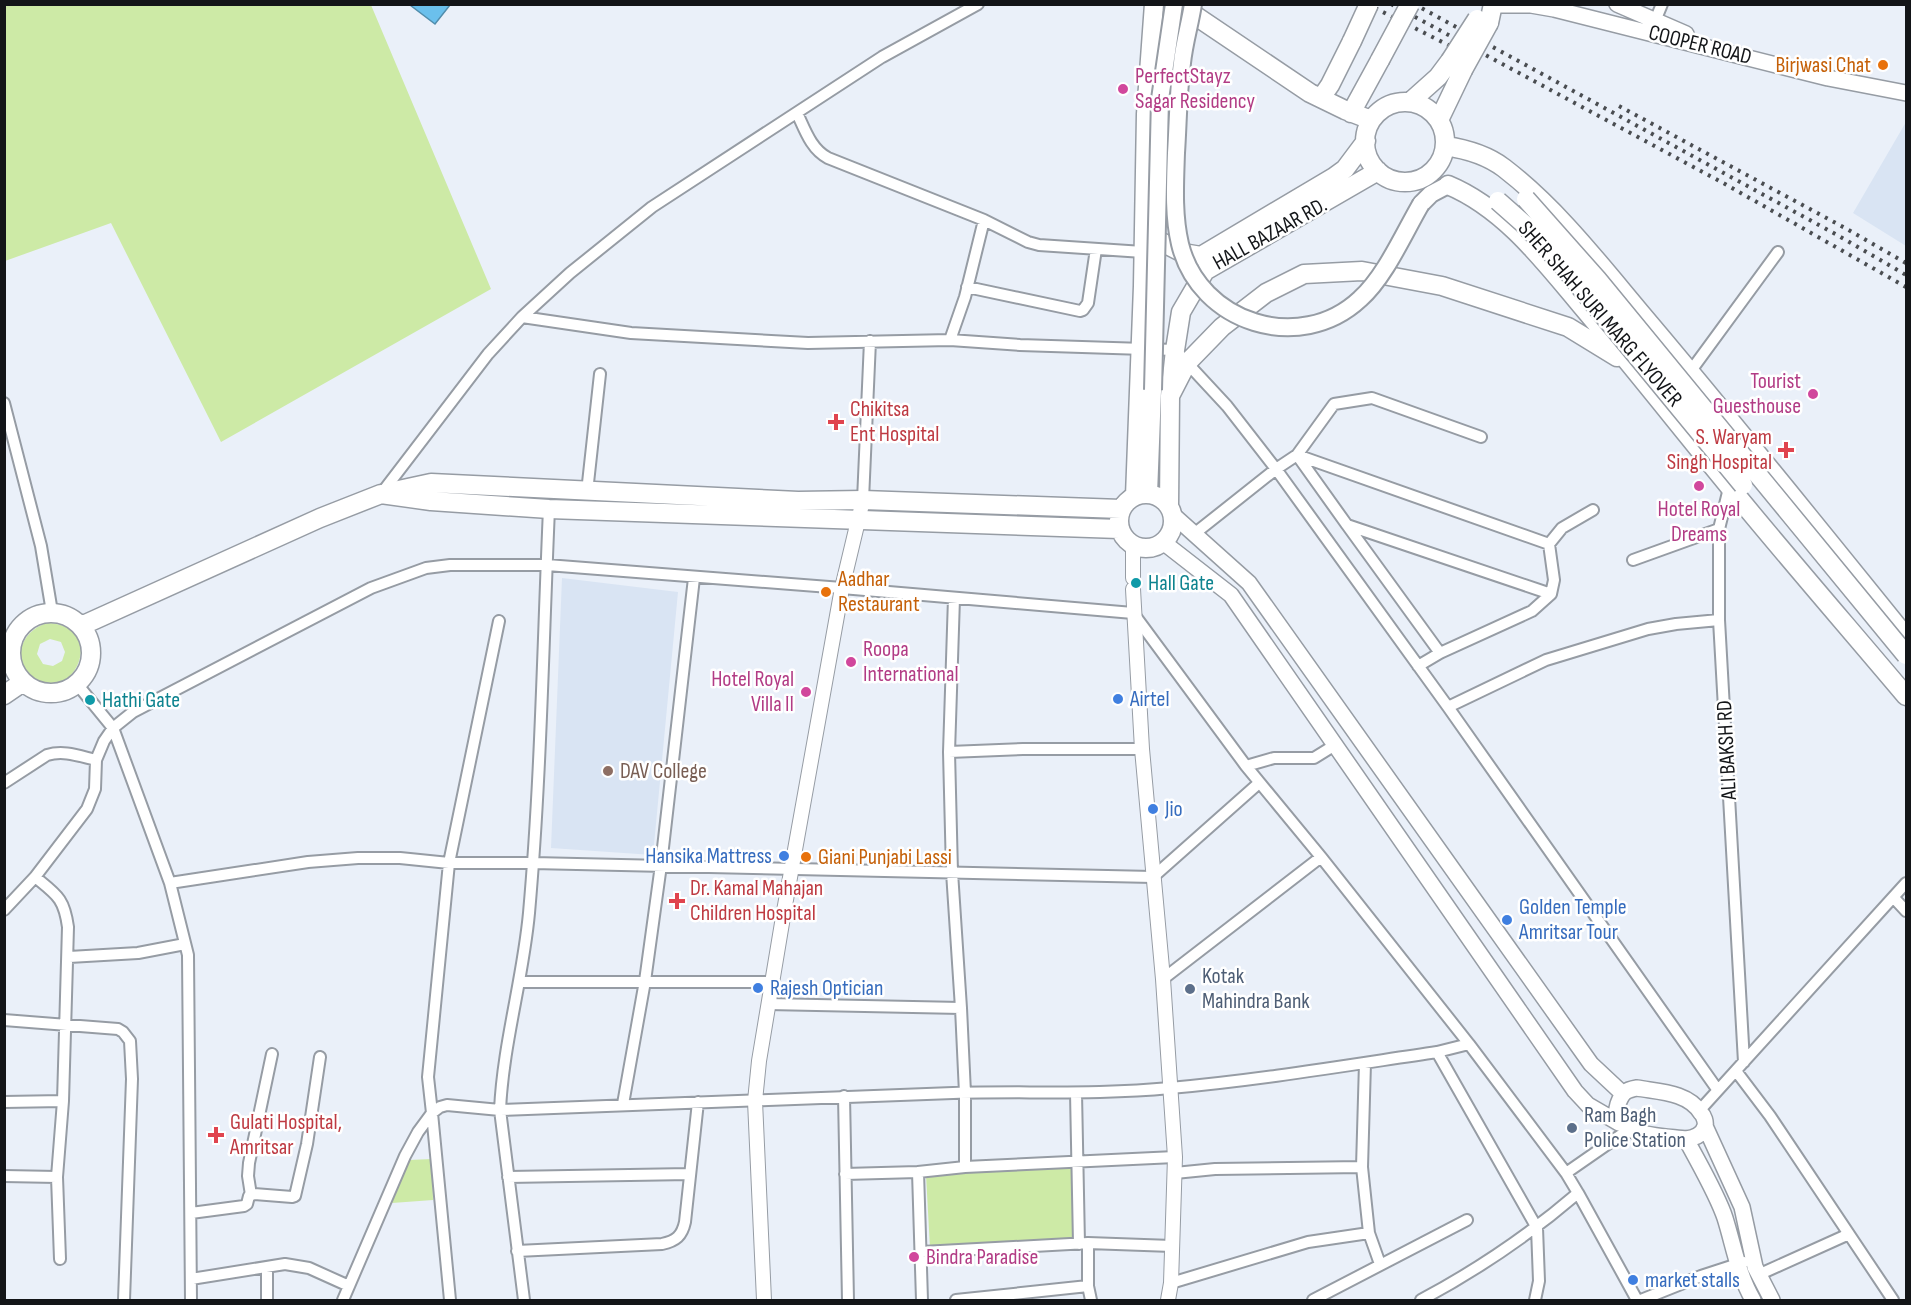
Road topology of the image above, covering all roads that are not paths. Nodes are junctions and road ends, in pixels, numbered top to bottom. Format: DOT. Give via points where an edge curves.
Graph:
graph roads {
  1 [pos="978,4"];
  2 [pos="1154,4"];
  3 [pos="1176,4"];
  4 [pos="1193,4"];
  5 [pos="1370,4"];
  6 [pos="1410,4"];
  7 [pos="1617,4"];
  8 [pos="1662,4"];
  9 [pos="1493,5"];
  10 [pos="1482,16"];
  11 [pos="1655,21"];
  12 [pos="1730,52"];
  13 [pos="1457,66"];
  14 [pos="1906,93"];
  15 [pos="1321,98"];
  16 [pos="1410,102"];
  17 [pos="797,113"];
  18 [pos="1351,113"];
  19 [pos="1371,120"];
  20 [pos="1439,120"];
  21 [pos="1366,141"];
  22 [pos="1445,146"];
  23 [pos="1478,155"];
  24 [pos="1378,171"];
  25 [pos="1448,185"];
  26 [pos="984,220"];
  27 [pos="1144,243"];
  28 [pos="1096,249"];
  29 [pos="1778,252"];
  30 [pos="967,287"];
  31 [pos="522,317"];
  32 [pos="950,340"];
  33 [pos="870,341"];
  34 [pos="1140,348"];
  35 [pos="1175,350"];
  36 [pos="1187,363"];
  37 [pos="1633,368"];
  38 [pos="1690,372"];
  39 [pos="600,374"];
  40 [pos="1161,393"];
  41 [pos="4,403"];
  42 [pos="1481,437"];
  43 [pos="1748,442"];
  44 [pos="1298,455"];
  45 [pos="1276,469"];
  46 [pos="1729,486"];
  47 [pos="587,492"];
  48 [pos="381,494"];
  49 [pos="1142,495"];
  50 [pos="863,500"];
  51 [pos="549,509"];
  52 [pos="1121,509"];
  53 [pos="1593,510"];
  54 [pos="1171,511"];
  55 [pos="859,519"];
  56 [pos="1347,525"];
  57 [pos="1119,529"];
  58 [pos="1719,529"];
  59 [pos="1194,534"];
  60 [pos="1163,542"];
  61 [pos="1549,544"];
  62 [pos="1133,546"];
  63 [pos="1633,560"];
  64 [pos="546,566"];
  65 [pos="694,578"];
  66 [pos="842,588"];
  67 [pos="1551,594"];
  68 [pos="954,598"];
  69 [pos="52,612"];
  70 [pos="1133,614"];
  71 [pos="1719,620"];
  72 [pos="499,621"];
  73 [pos="81,626"];
  74 [pos="1906,637"];
  75 [pos="1440,653"];
  76 [pos="1906,655"];
  77 [pos="7,660"];
  78 [pos="1418,666"];
  79 [pos="1906,678"];
  80 [pos="23,682"];
  81 [pos="77,684"];
  82 [pos="4,695"];
  83 [pos="1906,696"];
  84 [pos="1448,707"];
  85 [pos="113,728"];
  86 [pos="1335,745"];
  87 [pos="1142,749"];
  88 [pos="949,752"];
  89 [pos="96,760"];
  90 [pos="1246,766"];
  91 [pos="4,783"];
  92 [pos="1259,783"];
  93 [pos="1322,857"];
  94 [pos="449,863"];
  95 [pos="533,863"];
  96 [pos="661,865"];
  97 [pos="792,869"];
  98 [pos="952,873"];
  99 [pos="35,877"];
  100 [pos="1153,877"];
  101 [pos="170,882"];
  102 [pos="1906,883"];
  103 [pos="1894,898"];
  104 [pos="4,910"];
  105 [pos="1906,910"];
  106 [pos="185,944"];
  107 [pos="69,957"];
  108 [pos="1163,979"];
  109 [pos="645,981"];
  110 [pos="520,982"];
  111 [pos="771,982"];
  112 [pos="768,1004"];
  113 [pos="961,1008"];
  114 [pos="4,1020"];
  115 [pos="66,1024"];
  116 [pos="1469,1044"];
  117 [pos="1437,1052"];
  118 [pos="272,1054"];
  119 [pos="320,1058"];
  120 [pos="1744,1062"];
  121 [pos="1365,1063"];
  122 [pos="1736,1071"];
  123 [pos="1169,1088"];
  124 [pos="1718,1089"];
  125 [pos="965,1093"];
  126 [pos="1076,1093"];
  127 [pos="1622,1093"];
  128 [pos="844,1096"];
  129 [pos="63,1101"];
  130 [pos="755,1101"];
  131 [pos="4,1102"];
  132 [pos="698,1102"];
  133 [pos="623,1104"];
  134 [pos="500,1110"];
  135 [pos="1700,1110"];
  136 [pos="432,1113"];
  137 [pos="1705,1126"];
  138 [pos="1624,1127"];
  139 [pos="1686,1139"];
  140 [pos="1174,1157"];
  141 [pos="1077,1163"];
  142 [pos="965,1167"];
  143 [pos="1362,1167"];
  144 [pos="918,1172"];
  145 [pos="1175,1173"];
  146 [pos="1566,1173"];
  147 [pos="690,1174"];
  148 [pos="845,1174"];
  149 [pos="4,1176"];
  150 [pos="57,1178"];
  151 [pos="508,1178"];
  152 [pos="1578,1193"];
  153 [pos="251,1195"];
  154 [pos="191,1213"];
  155 [pos="1467,1220"];
  156 [pos="1537,1228"];
  157 [pos="1369,1233"];
  158 [pos="1849,1234"];
  159 [pos="1084,1244"];
  160 [pos="1172,1246"];
  161 [pos="517,1251"];
  162 [pos="922,1252"];
  163 [pos="60,1259"];
  164 [pos="1753,1260"];
  165 [pos="1380,1264"];
  166 [pos="1736,1264"];
  167 [pos="267,1267"];
  168 [pos="1758,1275"];
  169 [pos="191,1279"];
  170 [pos="1171,1283"];
  171 [pos="349,1286"];
  172 [pos="1088,1286"];
  173 [pos="124,1300"];
  174 [pos="191,1300"];
  175 [pos="267,1300"];
  176 [pos="343,1300"];
  177 [pos="450,1300"];
  178 [pos="524,1300"];
  179 [pos="764,1300"];
  180 [pos="848,1300"];
  181 [pos="922,1300"];
  182 [pos="956,1300"];
  183 [pos="1091,1300"];
  184 [pos="1168,1300"];
  185 [pos="1313,1300"];
  186 [pos="1421,1300"];
  187 [pos="1535,1300"];
  188 [pos="1639,1300"];
  189 [pos="1753,1300"];
  190 [pos="1772,1300"];
  191 [pos="1893,1300"];
  1 -- 17 [label="street" via="882,57"];
  2 -- 27 [label="highway" via="1146,114"];
  3 -- 15 [label="highway"];
  3 -- 40 [label="main road, bridge" via="1160,99"];
  4 -- 25 [label="main road, bridge" via="1179,97 1177,226 1188,266 1197,282 1231,312 1276,328 1323,322 1344,312 1372,287 1421,204"];
  5 -- 15 [label="highway, bridge"];
  6 -- 18 [label="highway, bridge"];
  7 -- 11 [label="main road"];
  8 -- 11 [label="street"];
  9 -- 10 [label="highway"];
  9 -- 12 [label="main road, COOPER ROAD" via="1554,9"];
  10 -- 13 [label="highway, bridge"];
  11 -- 12 [label="main road"];
  12 -- 14 [label="main road, COOPER ROAD" via="1828,78"];
  13 -- 16 [label="highway"];
  13 -- 20 [label="highway"];
  15 -- 18 [label="highway"];
  16 -- 19 [label="highway" via="1384,108"];
  16 -- 20 [label="highway" via="1432,111"];
  17 -- 26 [label="street" via="816,149 828,158"];
  17 -- 31 [label="street" via="652,207"];
  18 -- 19 [label="highway"];
  19 -- 21 [label="highway"];
  20 -- 22 [label="highway"];
  21 -- 24 [label="highway" via="1370,161"];
  21 -- 27 [label="highway" via="1345,169 1201,256"];
  22 -- 23 [label="highway"];
  22 -- 24 [label="highway" via="1438,166 1417,181 1390,179"];
  23 -- 38 [label="highway" via="1503,168 1545,205"];
  23 -- 76 [label="highway, SHER SHAH SURI MARG FLYOVER, bridge" via="1526,199 1597,279"];
  24 -- 35 [label="highway, HALL BAZAAR RD." via="1205,271 1181,312"];
  25 -- 37 [label="highway" via="1473,198 1521,238"];
  25 -- 79 [label="highway, SHER SHAH SURI MARG FLYOVER, bridge" via="1460,184 1488,192 1558,260"];
  26 -- 28 [label="street" via="1028,242"];
  26 -- 30 [label="street"];
  27 -- 28 [label="street"];
  27 -- 34 [label="highway"];
  28 -- 30 [label="street" via="1088,303 1080,311"];
  29 -- 38 [label="street"];
  30 -- 32 [label="street"];
  31 -- 33 [label="street" via="631,333 808,343"];
  31 -- 48 [label="street" via="488,354"];
  32 -- 33 [label="street"];
  32 -- 34 [label="street"];
  33 -- 50 [label="street"];
  34 -- 35 [label="street"];
  34 -- 49 [label="highway"];
  35 -- 36 [label="street"];
  35 -- 40 [label="highway, HALL BAZAAR RD."];
  36 -- 37 [label="highway" via="1222,327 1266,293 1304,274 1362,271 1442,286 1568,327"];
  36 -- 40 [label="highway"];
  36 -- 45 [label="street"];
  37 -- 46 [label="highway"];
  38 -- 43 [label="highway"];
  39 -- 47 [label="street"];
  40 -- 49 [label="main road"];
  40 -- 54 [label="highway, HALL BAZAAR RD."];
  41 -- 69 [label="street" via="41,546"];
  42 -- 44 [label="street" via="1372,398 1334,404"];
  43 -- 46 [label="street, ALI BAKSH RD"];
  43 -- 74 [label="highway"];
  44 -- 45 [label="street"];
  44 -- 56 [label="street"];
  44 -- 61 [label="street"];
  45 -- 59 [label="street"];
  45 -- 78 [label="street"];
  46 -- 58 [label="street, ALI BAKSH RD"];
  46 -- 83 [label="highway"];
  47 -- 48 [label="highway" via="431,483"];
  47 -- 50 [label="highway"];
  48 -- 51 [label="highway"];
  48 -- 73 [label="highway"];
  49 -- 52 [label="highway" via="1127,501"];
  49 -- 54 [label="highway" via="1164,501"];
  50 -- 52 [label="highway"];
  50 -- 55 [label="street"];
  51 -- 55 [label="highway"];
  51 -- 64 [label="street"];
  52 -- 57 [label="highway"];
  53 -- 61 [label="street" via="1562,528"];
  54 -- 59 [label="main road"];
  54 -- 60 [label="highway" via="1173,525"];
  55 -- 57 [label="highway"];
  55 -- 66 [label="street"];
  56 -- 67 [label="street"];
  56 -- 75 [label="street"];
  57 -- 62 [label="highway"];
  58 -- 63 [label="street"];
  58 -- 71 [label="street, ALI BAKSH RD"];
  59 -- 127 [label="main road" via="1249,583 1591,1064"];
  60 -- 62 [label="highway" via="1149,549"];
  60 -- 86 [label="main road" via="1231,595"];
  61 -- 67 [label="street" via="1554,580"];
  62 -- 70 [label="street"];
  64 -- 65 [label="street"];
  64 -- 85 [label="street" via="450,566 402,575 133,712"];
  64 -- 95 [label="street"];
  65 -- 66 [label="street"];
  65 -- 96 [label="street"];
  66 -- 68 [label="street"];
  66 -- 97 [label="street"];
  67 -- 75 [label="street" via="1532,611"];
  68 -- 70 [label="street"];
  68 -- 88 [label="street"];
  69 -- 73 [label="highway"];
  69 -- 77 [label="highway" via="38,614 21,625"];
  70 -- 87 [label="street"];
  70 -- 90 [label="street"];
  71 -- 84 [label="street" via="1648,629 1565,653"];
  71 -- 120 [label="street, ALI BAKSH RD"];
  72 -- 94 [label="street"];
  73 -- 81 [label="highway" via="91,656"];
  75 -- 78 [label="street"];
  77 -- 80 [label="highway"];
  78 -- 84 [label="street"];
  80 -- 81 [label="highway" via="33,689 56,693"];
  80 -- 82 [label="highway"];
  81 -- 85 [label="street"];
  84 -- 124 [label="street"];
  85 -- 89 [label="street"];
  85 -- 101 [label="street"];
  86 -- 90 [label="street" via="1314,758 1274,758"];
  86 -- 138 [label="main road" via="1575,1091 1588,1105"];
  87 -- 88 [label="street"];
  87 -- 100 [label="street"];
  88 -- 98 [label="street"];
  89 -- 91 [label="street" via="54,753"];
  89 -- 99 [label="street" via="95,789 87,809"];
  90 -- 92 [label="street"];
  92 -- 93 [label="street"];
  92 -- 100 [label="street"];
  93 -- 108 [label="street"];
  93 -- 116 [label="street"];
  94 -- 95 [label="street"];
  94 -- 101 [label="street" via="358,858"];
  94 -- 136 [label="street" via="428,1077"];
  95 -- 96 [label="street"];
  95 -- 110 [label="street"];
  96 -- 97 [label="street"];
  96 -- 109 [label="street"];
  97 -- 98 [label="street"];
  97 -- 111 [label="street"];
  98 -- 100 [label="street"];
  98 -- 113 [label="street"];
  99 -- 104 [label="street"];
  99 -- 107 [label="street" via="66,909"];
  100 -- 108 [label="street"];
  101 -- 106 [label="street"];
  102 -- 103 [label="street"];
  103 -- 105 [label="street"];
  103 -- 120 [label="street"];
  106 -- 107 [label="street" via="138,953"];
  106 -- 154 [label="street" via="189,973"];
  107 -- 115 [label="street"];
  108 -- 123 [label="street"];
  109 -- 110 [label="street"];
  109 -- 111 [label="street"];
  109 -- 133 [label="street"];
  110 -- 134 [label="street"];
  111 -- 112 [label="street"];
  112 -- 113 [label="street"];
  112 -- 130 [label="street"];
  113 -- 125 [label="street"];
  114 -- 115 [label="street"];
  115 -- 129 [label="street"];
  115 -- 173 [label="street" via="118,1029 130,1041"];
  116 -- 117 [label="street"];
  116 -- 146 [label="street"];
  117 -- 121 [label="street"];
  117 -- 156 [label="street"];
  118 -- 153 [label="street" via="249,1163"];
  119 -- 153 [label="street" via="295,1196"];
  120 -- 122 [label="street"];
  121 -- 123 [label="street"];
  121 -- 143 [label="street"];
  122 -- 124 [label="street"];
  122 -- 158 [label="street"];
  123 -- 126 [label="street"];
  123 -- 140 [label="street"];
  124 -- 135 [label="street"];
  125 -- 126 [label="street"];
  125 -- 128 [label="street"];
  125 -- 142 [label="street"];
  126 -- 141 [label="street"];
  127 -- 135 [label="main road" via="1637,1088 1682,1096"];
  127 -- 138 [label="main road" via="1617,1108"];
  128 -- 130 [label="street"];
  128 -- 148 [label="street"];
  129 -- 131 [label="street"];
  129 -- 150 [label="street"];
  130 -- 132 [label="street"];
  130 -- 179 [label="street"];
  132 -- 133 [label="street"];
  132 -- 147 [label="street"];
  133 -- 134 [label="street"];
  134 -- 136 [label="street" via="447,1105"];
  134 -- 151 [label="street"];
  135 -- 137 [label="main road"];
  136 -- 171 [label="street" via="405,1156"];
  136 -- 177 [label="street"];
  137 -- 139 [label="main road" via="1695,1137"];
  137 -- 164 [label="main road" via="1742,1207"];
  138 -- 139 [label="main road"];
  138 -- 146 [label="street"];
  139 -- 166 [label="main road" via="1724,1216"];
  140 -- 141 [label="street"];
  140 -- 145 [label="street"];
  141 -- 142 [label="street"];
  141 -- 159 [label="street"];
  142 -- 144 [label="street"];
  143 -- 145 [label="street"];
  143 -- 157 [label="street"];
  144 -- 148 [label="street"];
  144 -- 162 [label="street"];
  145 -- 160 [label="street"];
  146 -- 152 [label="street"];
  147 -- 151 [label="street"];
  147 -- 161 [label="street" via="683,1231 670,1242"];
  148 -- 180 [label="street"];
  149 -- 150 [label="street"];
  150 -- 163 [label="street"];
  151 -- 161 [label="street"];
  152 -- 156 [label="street"];
  152 -- 188 [label="street"];
  153 -- 154 [label="street" via="244,1206"];
  154 -- 169 [label="street"];
  155 -- 165 [label="street"];
  156 -- 186 [label="street" via="1469,1275"];
  156 -- 187 [label="street" via="1539,1281"];
  157 -- 165 [label="street"];
  157 -- 170 [label="street" via="1308,1242"];
  158 -- 168 [label="street"];
  158 -- 191 [label="street"];
  159 -- 160 [label="street"];
  159 -- 162 [label="street"];
  159 -- 172 [label="street"];
  160 -- 170 [label="street"];
  161 -- 178 [label="street"];
  162 -- 181 [label="street"];
  164 -- 166 [label="street"];
  164 -- 168 [label="main road"];
  165 -- 185 [label="street"];
  166 -- 188 [label="street"];
  166 -- 189 [label="main road"];
  167 -- 169 [label="street"];
  167 -- 171 [label="street" via="297,1264"];
  167 -- 175 [label="street"];
  168 -- 190 [label="main road"];
  169 -- 174 [label="street"];
  170 -- 184 [label="street"];
  171 -- 176 [label="street"];
  172 -- 182 [label="street"];
  172 -- 183 [label="street"];
}
